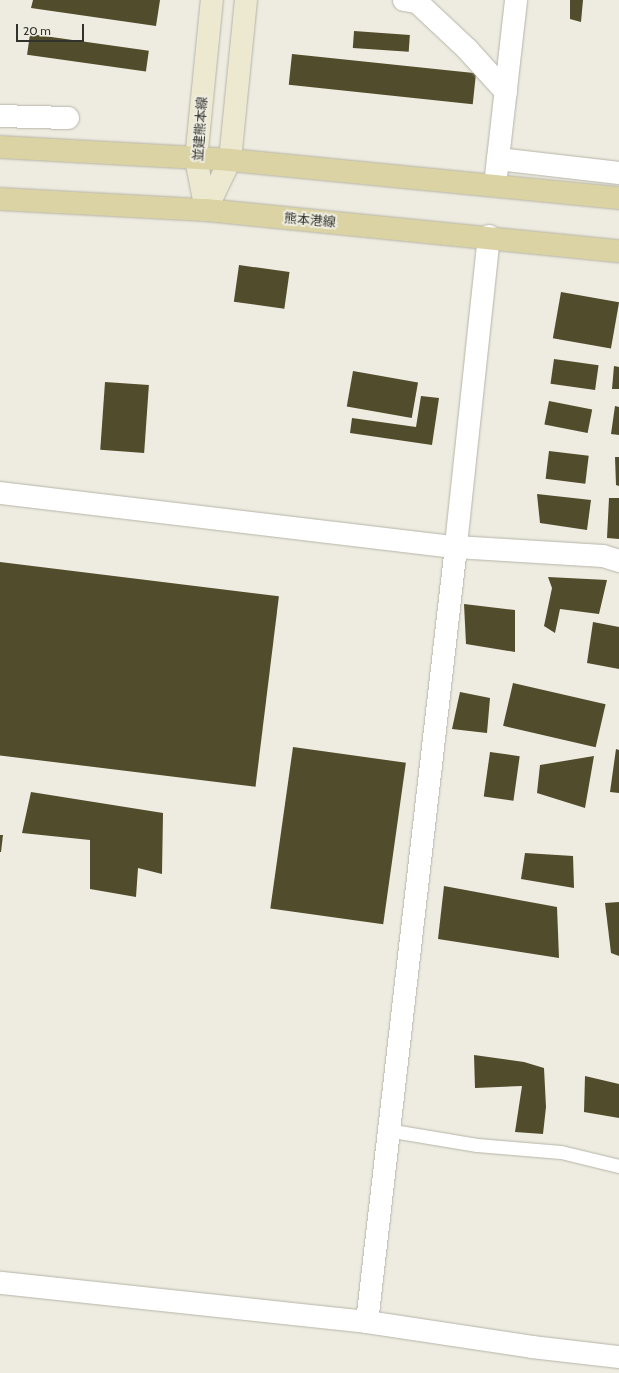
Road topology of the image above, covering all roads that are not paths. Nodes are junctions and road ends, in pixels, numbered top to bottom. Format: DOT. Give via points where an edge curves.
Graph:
graph roads {
  1 [pos="212,0"];
  2 [pos="246,0"];
  3 [pos="404,0"];
  4 [pos="516,0"];
  5 [pos="506,92"];
  6 [pos="0,116"];
  7 [pos="68,118"];
  8 [pos="0,147"];
  9 [pos="196,158"];
  10 [pos="498,159"];
  11 [pos="230,160"];
  12 [pos="619,173"];
  13 [pos="495,185"];
  14 [pos="619,198"];
  15 [pos="0,199"];
  16 [pos="206,210"];
  17 [pos="489,236"];
  18 [pos="619,251"];
  19 [pos="0,493"];
  20 [pos="456,546"];
  21 [pos="619,561"];
  22 [pos="387,1130"];
  23 [pos="619,1166"];
  24 [pos="0,1283"];
  25 [pos="367,1322"];
  26 [pos="619,1357"];
  1 -- 9 [label="main road, 並建熊本線"];
  2 -- 11 [label="main road"];
  3 -- 5 [label="street" via="417,2 467,49"];
  4 -- 5 [label="street"];
  5 -- 10 [label="street"];
  6 -- 7 [label="street"];
  8 -- 9 [label="main road"];
  9 -- 11 [label="main road"];
  9 -- 16 [label="main road, 並建熊本線"];
  10 -- 12 [label="street"];
  10 -- 13 [label="street"];
  11 -- 13 [label="main road"];
  11 -- 16 [label="main road"];
  13 -- 14 [label="main road"];
  15 -- 16 [label="main road, 熊本港線"];
  16 -- 17 [label="main road, 熊本港線"];
  17 -- 18 [label="main road, 熊本港線"];
  17 -- 20 [label="street"];
  19 -- 20 [label="street"];
  20 -- 21 [label="street" via="603,556"];
  20 -- 22 [label="street"];
  22 -- 23 [label="lane" via="477,1145 561,1152"];
  22 -- 25 [label="street"];
  24 -- 25 [label="street"];
  25 -- 26 [label="street" via="532,1347"];
}
